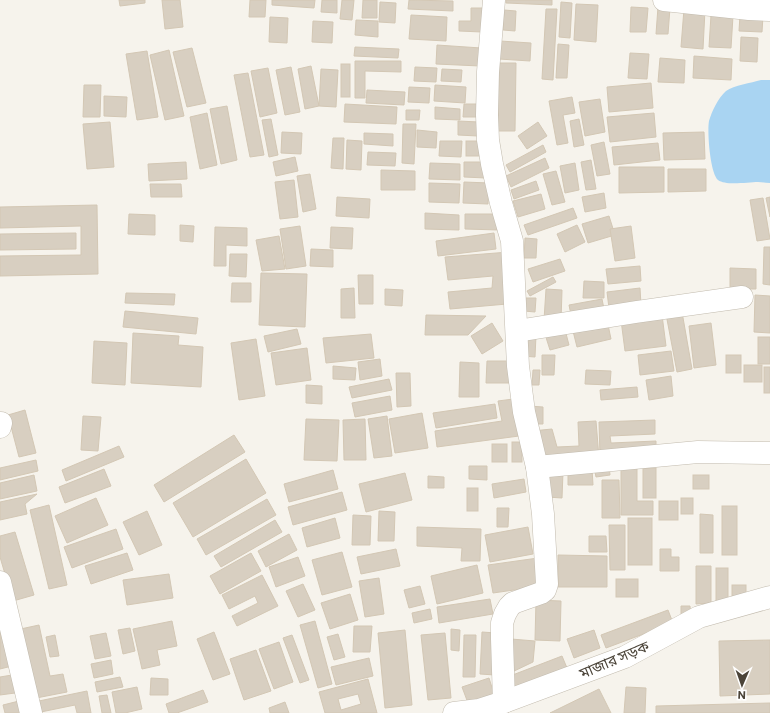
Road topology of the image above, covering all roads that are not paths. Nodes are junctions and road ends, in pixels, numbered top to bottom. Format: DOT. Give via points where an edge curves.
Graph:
graph roads {
  1 [pos="494,0"];
  2 [pos="664,0"];
  3 [pos="723,3"];
  4 [pos="770,10"];
  5 [pos="742,297"];
  6 [pos="516,331"];
  7 [pos="770,453"];
  8 [pos="537,467"];
  9 [pos="0,582"];
  10 [pos="770,597"];
  11 [pos="504,702"];
  12 [pos="31,713"];
  13 [pos="454,713"];
  1 -- 6 [label="street" via="488,72 488,140 512,241"];
  2 -- 3 [label="street"];
  3 -- 4 [label="street"];
  5 -- 6 [label="street"];
  6 -- 8 [label="street" via="523,406"];
  7 -- 8 [label="street" via="698,452"];
  8 -- 11 [label="street" via="544,514 547,584 541,593 513,603 505,614 502,623"];
  9 -- 12 [label="street"];
  10 -- 11 [label="street, মাজার সড়ক" via="699,617 625,657"];
  11 -- 13 [label="street, মাজার সড়ক" via="479,710"];
}
